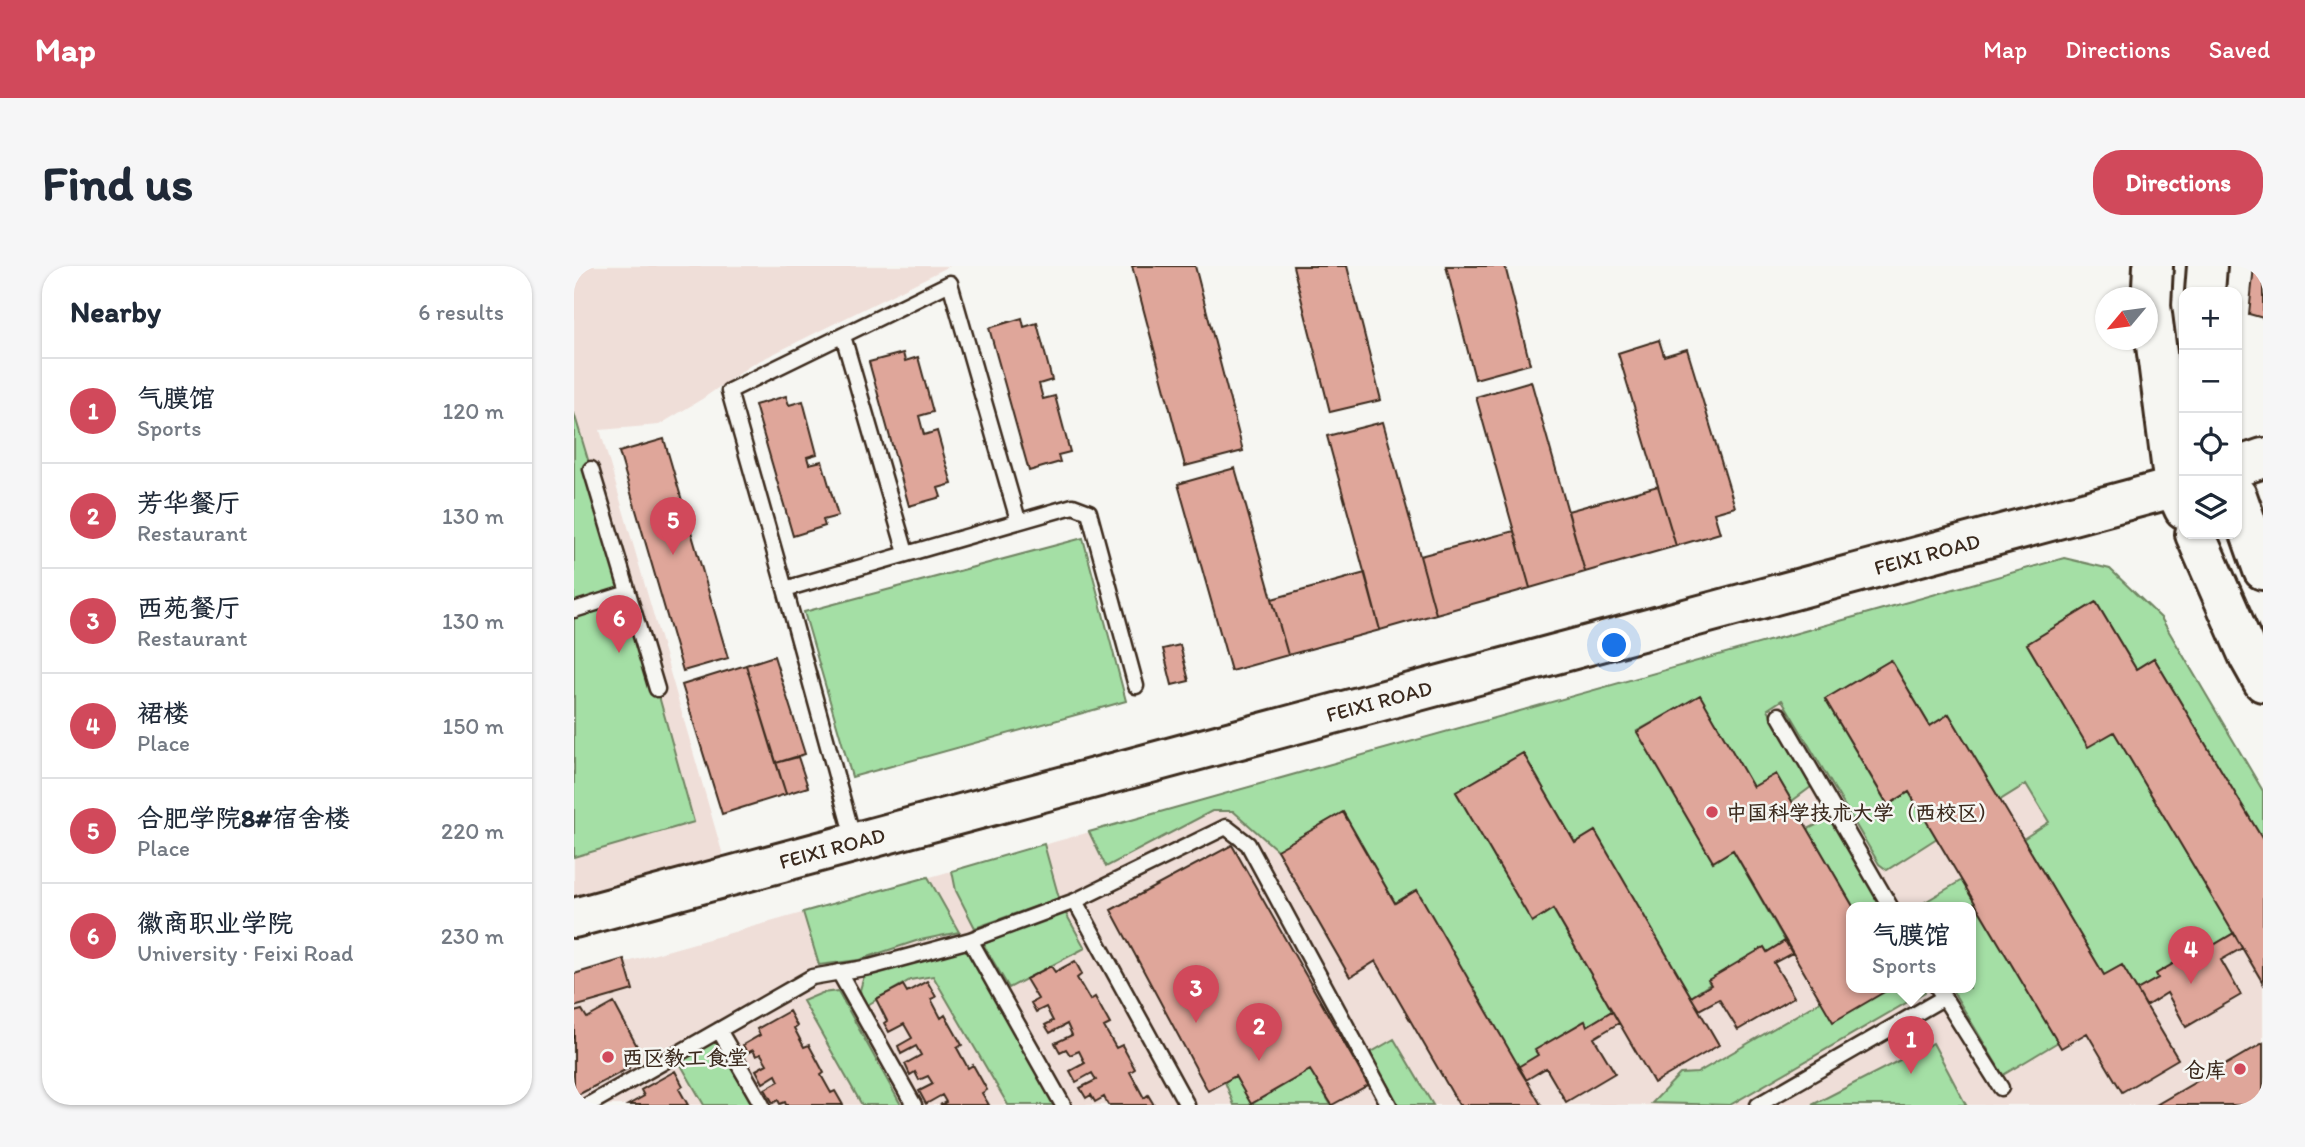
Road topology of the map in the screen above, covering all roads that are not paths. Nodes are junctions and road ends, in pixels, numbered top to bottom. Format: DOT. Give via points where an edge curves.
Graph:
graph roads {
  1 [pos="2153,266"];
  2 [pos="2207,266"];
  3 [pos="2205,287"];
  4 [pos="843,336"];
  5 [pos="2263,458"];
  6 [pos="2242,465"];
  7 [pos="592,469"];
  8 [pos="2179,481"];
  9 [pos="2179,495"];
  10 [pos="2242,510"];
  11 [pos="1018,520"];
  12 [pos="2196,539"];
  13 [pos="906,553"];
  14 [pos="2263,570"];
  15 [pos="785,589"];
  16 [pos="628,593"];
  17 [pos="574,610"];
  18 [pos="2263,682"];
  19 [pos="1136,687"];
  20 [pos="657,689"];
  21 [pos="1779,715"];
  22 [pos="854,842"];
  23 [pos="1075,901"];
  24 [pos="1888,902"];
  25 [pos="574,918"];
  26 [pos="970,940"];
  27 [pos="839,972"];
  28 [pos="1941,993"];
  29 [pos="719,1030"];
  30 [pos="2001,1088"];
  31 [pos="609,1100"];
  32 [pos="588,1105"];
  33 [pos="762,1105"];
  34 [pos="914,1105"];
  35 [pos="1063,1105"];
  36 [pos="1187,1105"];
  37 [pos="1389,1105"];
  38 [pos="1758,1105"];
  1 -- 8 [label="main road" via="2151,306"];
  2 -- 3 [label="main road"];
  4 -- 11 [label="lane" via="950,283"];
  4 -- 13 [label="lane"];
  4 -- 15 [label="lane" via="729,391"];
  5 -- 6 [label="main road"];
  7 -- 16 [label="lane"];
  9 -- 22 [label="main road, FEIXI ROAD"];
  10 -- 14 [label="main road"];
  11 -- 13 [label="lane"];
  11 -- 19 [label="lane" via="1073,506 1089,512"];
  12 -- 18 [label="main road"];
  13 -- 15 [label="lane"];
  15 -- 22 [label="lane"];
  16 -- 17 [label="lane"];
  16 -- 20 [label="lane"];
  21 -- 24 [label="lane"];
  22 -- 25 [label="main road, FEIXI ROAD"];
  23 -- 26 [label="lane"];
  23 -- 36 [label="lane"];
  23 -- 37 [label="lane" via="1226,827 1248,844"];
  26 -- 27 [label="lane"];
  26 -- 35 [label="lane"];
  27 -- 29 [label="lane" via="812,977"];
  27 -- 34 [label="lane"];
  28 -- 30 [label="lane"];
  28 -- 38 [label="lane"];
  29 -- 31 [label="lane"];
  29 -- 33 [label="lane"];
  31 -- 32 [label="lane"];
}
